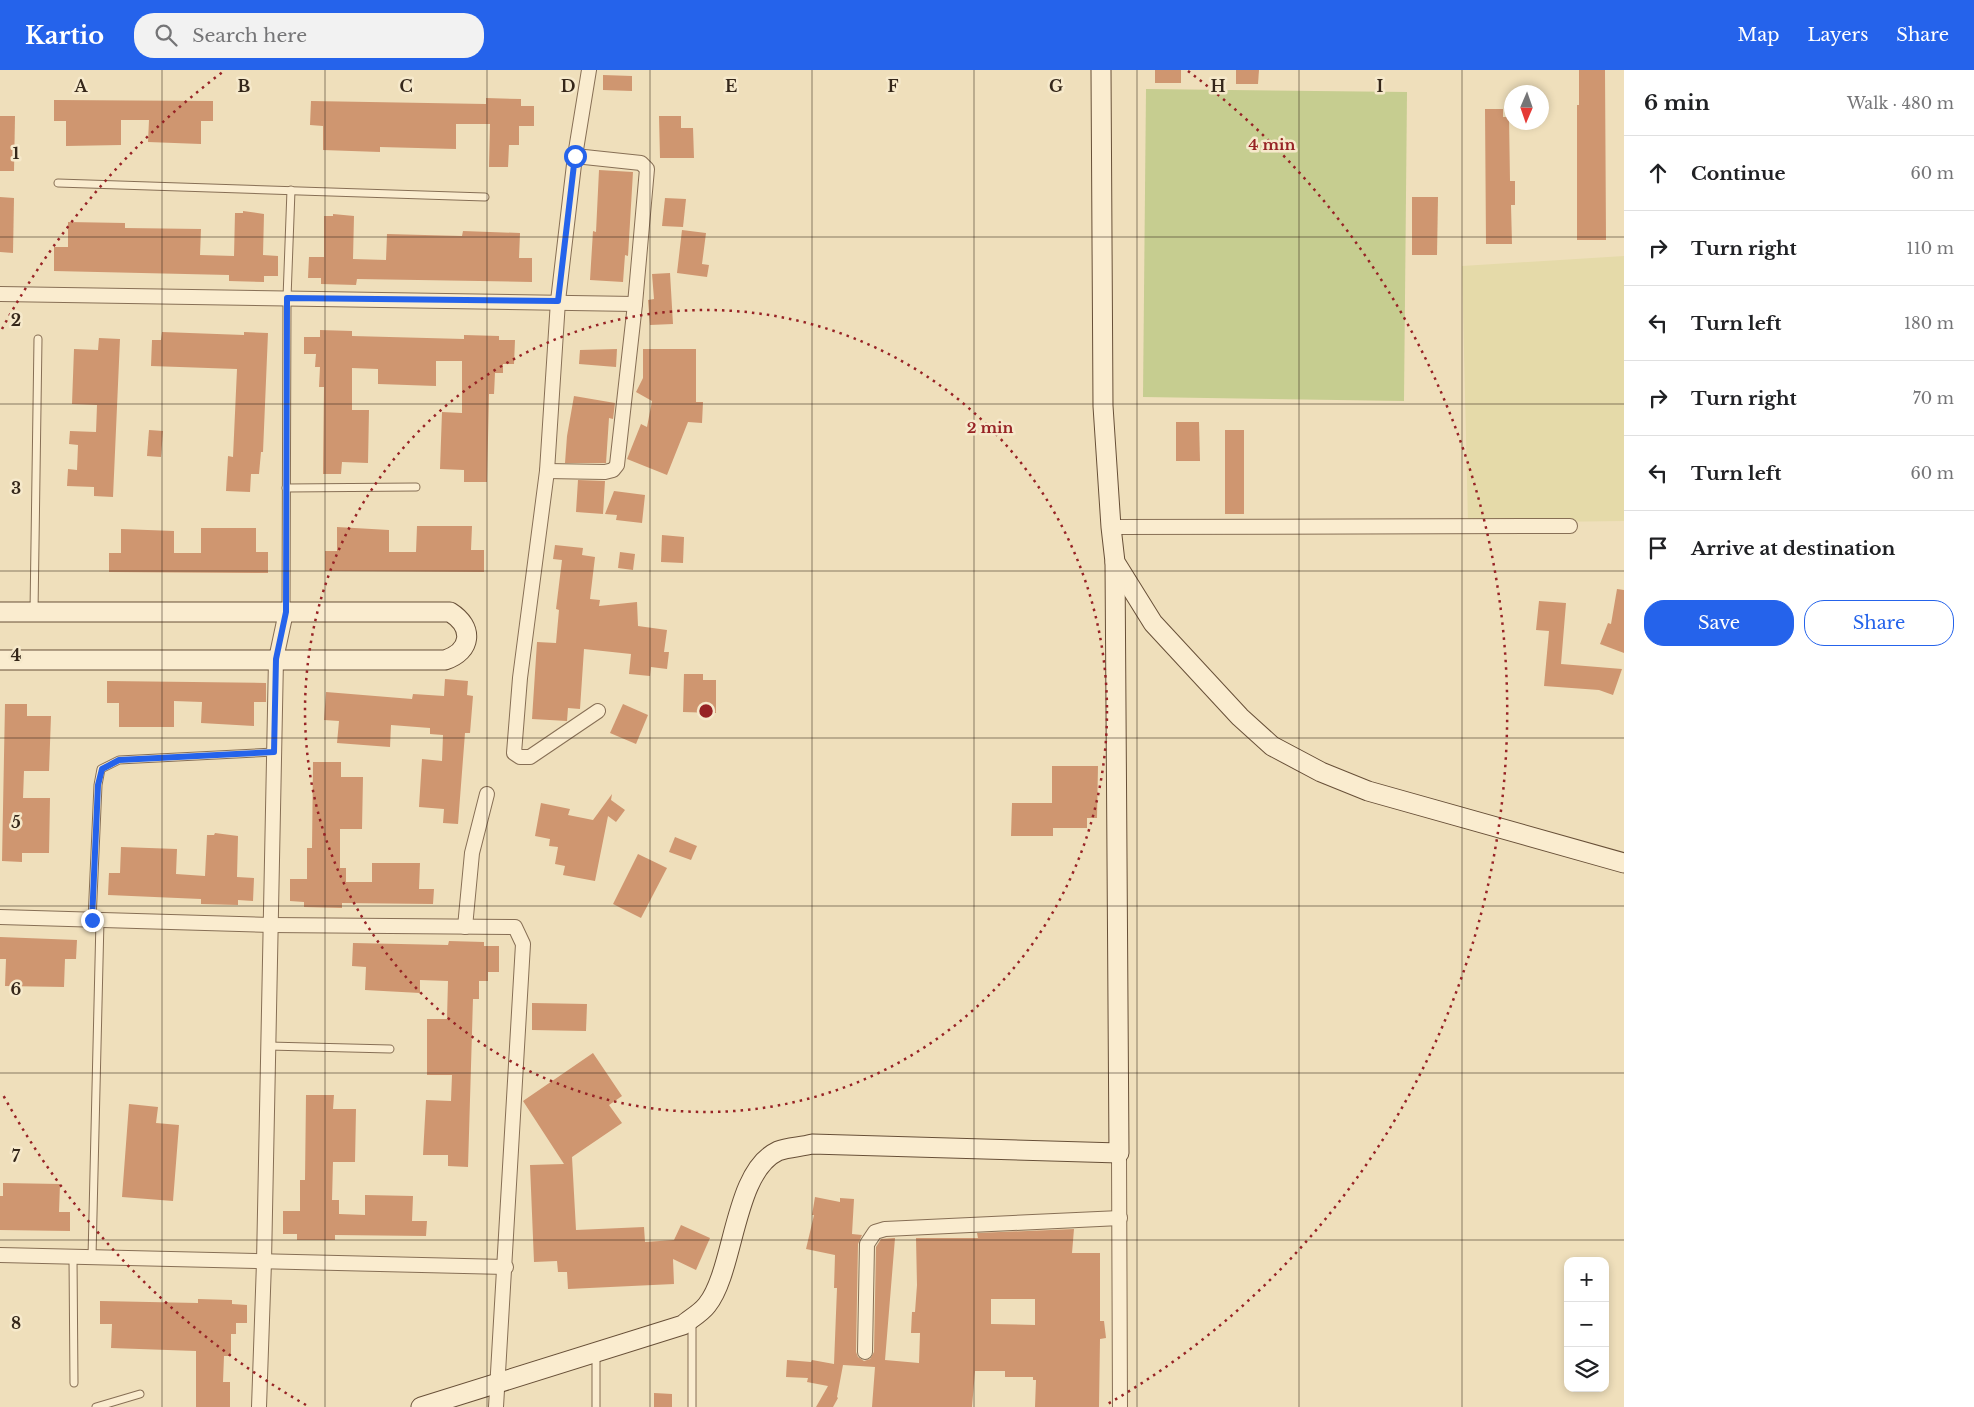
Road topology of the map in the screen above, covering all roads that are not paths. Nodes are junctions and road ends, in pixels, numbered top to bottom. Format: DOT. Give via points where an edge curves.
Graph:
graph roads {
  1 [pos="589,70"];
  2 [pos="1101,70"];
  3 [pos="575,156"];
  4 [pos="58,183"];
  5 [pos="291,190"];
  6 [pos="485,197"];
  7 [pos="0,294"];
  8 [pos="287,298"];
  9 [pos="558,301"];
  10 [pos="635,304"];
  11 [pos="38,339"];
  12 [pos="547,471"];
  13 [pos="416,487"];
  14 [pos="286,488"];
  15 [pos="1570,526"];
  16 [pos="1110,527"];
  17 [pos="1115,562"];
  18 [pos="0,612"];
  19 [pos="34,612"];
  20 [pos="286,612"];
  21 [pos="276,659"];
  22 [pos="0,660"];
  23 [pos="598,711"];
  24 [pos="274,752"];
  25 [pos="487,794"];
  26 [pos="1624,863"];
  27 [pos="0,918"];
  28 [pos="96,920"];
  29 [pos="270,925"];
  30 [pos="465,927"];
  31 [pos="268,1046"];
  32 [pos="390,1048"];
  33 [pos="1119,1153"];
  34 [pos="1120,1218"];
  35 [pos="0,1255"];
  36 [pos="73,1257"];
  37 [pos="92,1258"];
  38 [pos="264,1262"];
  39 [pos="506,1267"];
  40 [pos="692,1318"];
  41 [pos="865,1352"];
  42 [pos="596,1354"];
  43 [pos="74,1383"];
  44 [pos="496,1384"];
  45 [pos="140,1394"];
  46 [pos="96,1407"];
  47 [pos="259,1407"];
  48 [pos="422,1407"];
  49 [pos="496,1407"];
  50 [pos="596,1407"];
  51 [pos="692,1407"];
  52 [pos="1120,1407"];
  1 -- 3 [label="street"];
  2 -- 16 [label="street" via="1103,406"];
  3 -- 9 [label="street"];
  3 -- 10 [label="street" via="642,163 647,169"];
  4 -- 5 [label="lane"];
  5 -- 6 [label="lane"];
  5 -- 8 [label="lane"];
  7 -- 8 [label="street"];
  8 -- 9 [label="street"];
  8 -- 14 [label="lane"];
  9 -- 10 [label="street"];
  9 -- 12 [label="street"];
  10 -- 12 [label="street" via="617,465 605,472"];
  11 -- 19 [label="lane"];
  12 -- 23 [label="street" via="520,678 514,753 530,757"];
  13 -- 14 [label="lane"];
  14 -- 20 [label="lane"];
  15 -- 16 [label="street"];
  16 -- 17 [label="street"];
  17 -- 26 [label="street" via="1153,623 1240,717 1272,746 1321,772 1368,791"];
  17 -- 33 [label="street"];
  18 -- 19 [label="street"];
  19 -- 20 [label="street"];
  20 -- 21 [label="street"];
  20 -- 21 [label="street" via="450,612 466,627 467,638 455,656 445,660"];
  21 -- 22 [label="street"];
  21 -- 24 [label="street"];
  24 -- 28 [label="lane" via="119,760 102,769 98,785"];
  24 -- 29 [label="street"];
  25 -- 30 [label="street" via="472,853"];
  27 -- 28 [label="street"];
  28 -- 29 [label="street"];
  28 -- 37 [label="lane"];
  29 -- 30 [label="street"];
  29 -- 31 [label="street"];
  30 -- 39 [label="street" via="514,927 523,944"];
  31 -- 32 [label="lane"];
  31 -- 38 [label="street"];
  33 -- 34 [label="street"];
  33 -- 40 [label="street" via="812,1144 778,1151 759,1166 746,1191 718,1280 707,1305"];
  34 -- 41 [label="street" via="875,1232 867,1244"];
  34 -- 52 [label="street"];
  35 -- 36 [label="street"];
  36 -- 37 [label="street"];
  36 -- 43 [label="lane"];
  37 -- 38 [label="street"];
  38 -- 39 [label="street"];
  38 -- 47 [label="street"];
  39 -- 44 [label="street"];
  40 -- 42 [label="street" via="682,1325"];
  40 -- 51 [label="lane"];
  42 -- 44 [label="street"];
  42 -- 50 [label="lane"];
  44 -- 48 [label="street"];
  44 -- 49 [label="street"];
  45 -- 46 [label="lane"];
}
